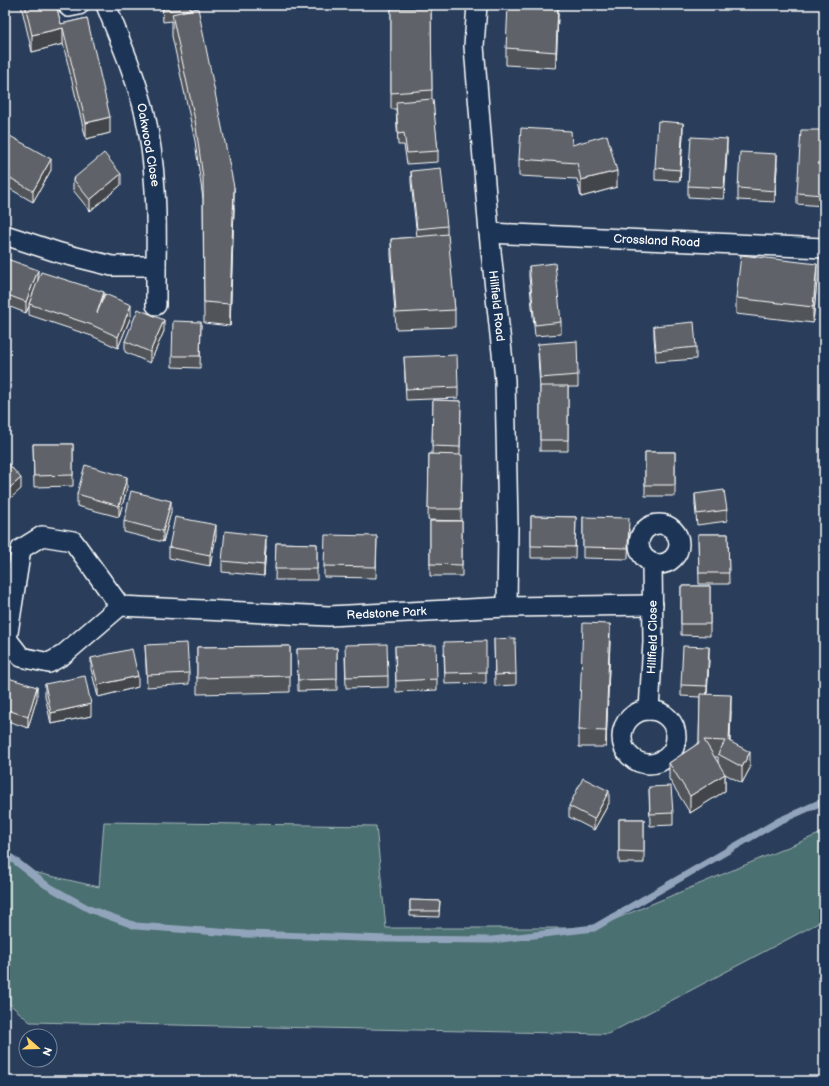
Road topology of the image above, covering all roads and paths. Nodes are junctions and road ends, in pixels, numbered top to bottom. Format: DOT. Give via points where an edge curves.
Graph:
graph roads {
  1 [pos="106,5"];
  2 [pos="477,5"];
  3 [pos="489,233"];
  4 [pos="5,235"];
  5 [pos="824,248"];
  6 [pos="156,266"];
  7 [pos="156,305"];
  8 [pos="652,563"];
  9 [pos="653,605"];
  10 [pos="120,606"];
  11 [pos="507,607"];
  12 [pos="649,710"];
  1 -- 6 [label="street, Oakwood Close" via="129,62 145,115 157,215"];
  2 -- 3 [label="street, Hillfield Road" via="474,46"];
  3 -- 5 [label="street, Crossland Road"];
  3 -- 11 [label="street, Hillfield Road" via="505,380"];
  4 -- 6 [label="street" via="112,266"];
  6 -- 7 [label="street, Oakwood Close"];
  8 -- 9 [label="street, Hillfield Close"];
  9 -- 11 [label="street, Redstone Park"];
  9 -- 12 [label="street, Hillfield Close"];
  10 -- 10 [label="street" via="63,655 50,663 21,657 7,639 21,549 42,536 74,541"];
  10 -- 11 [label="street, Redstone Park" via="328,616"];
}
